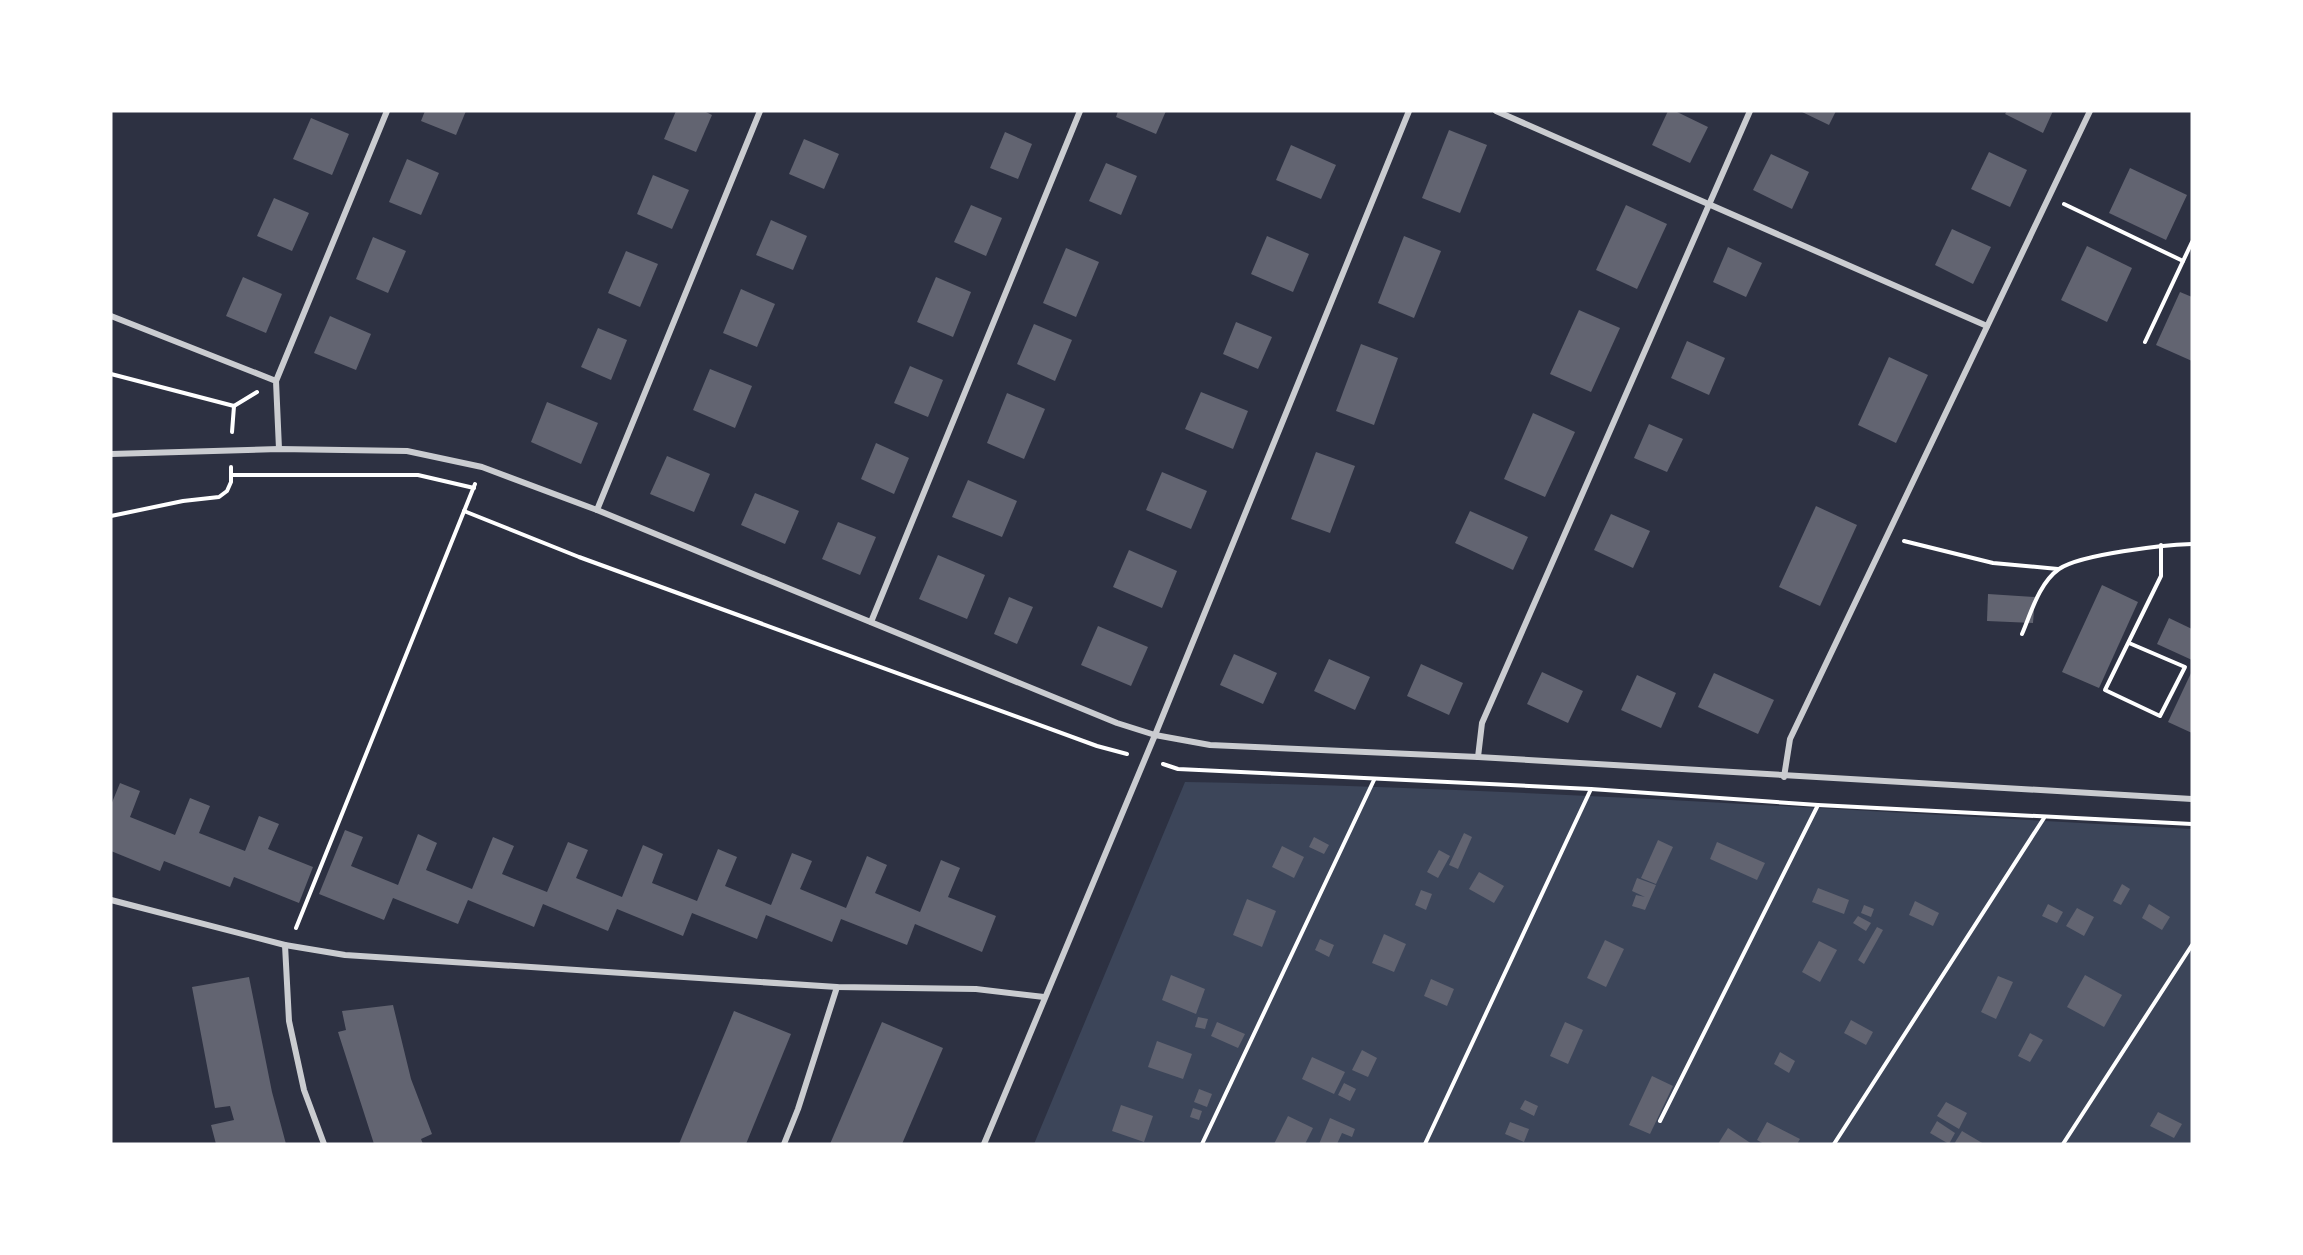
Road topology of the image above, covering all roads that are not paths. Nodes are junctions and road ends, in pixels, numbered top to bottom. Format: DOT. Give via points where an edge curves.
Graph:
graph roads {
  1 [pos="387,111"];
  2 [pos="760,111"];
  3 [pos="1080,111"];
  4 [pos="1409,111"];
  5 [pos="1496,111"];
  6 [pos="1750,111"];
  7 [pos="2090,111"];
  8 [pos="1710,202"];
  9 [pos="111,316"];
  10 [pos="1987,326"];
  11 [pos="276,381"];
  12 [pos="279,449"];
  13 [pos="111,454"];
  14 [pos="597,510"];
  15 [pos="871,622"];
  16 [pos="1155,735"];
  17 [pos="1478,757"];
  18 [pos="1784,777"];
  19 [pos="2192,799"];
  20 [pos="111,900"];
  21 [pos="285,945"];
  22 [pos="837,987"];
  23 [pos="1044,997"];
  24 [pos="324,1144"];
  25 [pos="784,1144"];
  26 [pos="984,1144"];
  1 -- 11 [label="street"];
  2 -- 14 [label="street"];
  3 -- 15 [label="street"];
  4 -- 16 [label="street"];
  5 -- 8 [label="street"];
  6 -- 8 [label="street"];
  7 -- 10 [label="street"];
  8 -- 10 [label="street"];
  8 -- 17 [label="street" via="1482,723"];
  9 -- 11 [label="street"];
  10 -- 18 [label="street" via="1790,738"];
  11 -- 12 [label="street"];
  12 -- 13 [label="street"];
  12 -- 14 [label="street" via="407,451 482,467"];
  14 -- 15 [label="street"];
  15 -- 16 [label="street" via="1033,690"];
  16 -- 17 [label="street" via="1210,745"];
  16 -- 23 [label="street"];
  17 -- 18 [label="street"];
  18 -- 19 [label="street"];
  20 -- 21 [label="street"];
  21 -- 22 [label="street" via="345,955"];
  21 -- 24 [label="street" via="289,1021 304,1090"];
  22 -- 23 [label="street" via="976,989"];
  22 -- 25 [label="street"];
  23 -- 26 [label="street"];
}
